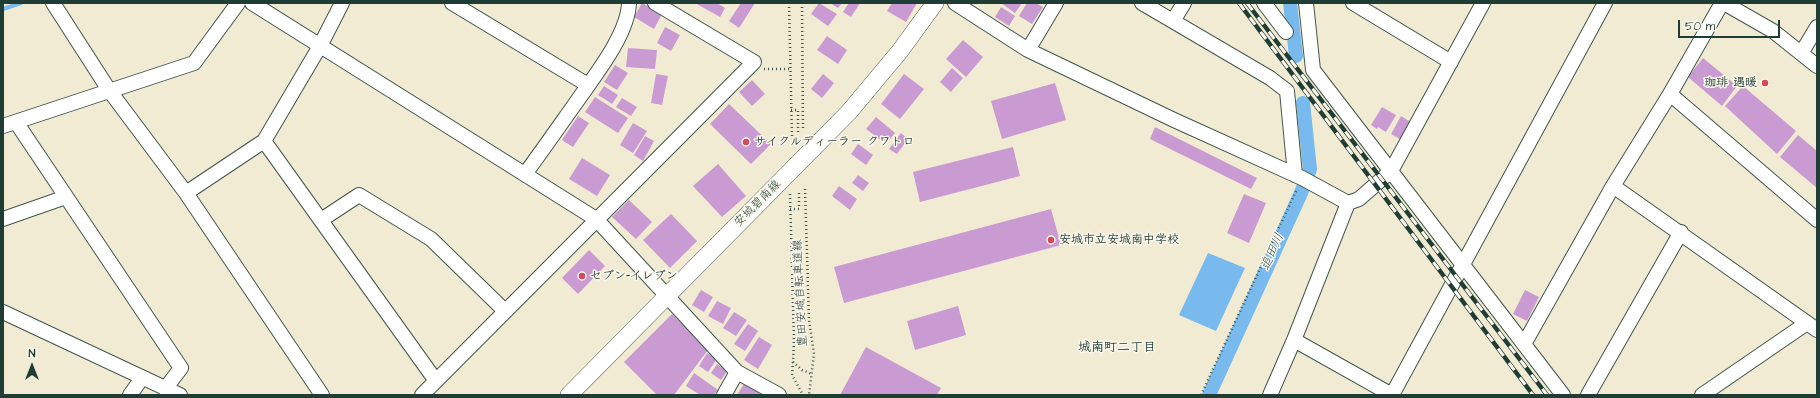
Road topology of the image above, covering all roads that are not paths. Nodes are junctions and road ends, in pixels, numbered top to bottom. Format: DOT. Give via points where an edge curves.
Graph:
graph roads {
  1 [pos="53,3"];
  2 [pos="238,3"];
  3 [pos="252,3"];
  4 [pos="342,3"];
  5 [pos="452,3"];
  6 [pos="629,3"];
  7 [pos="655,3"];
  8 [pos="935,3"];
  9 [pos="955,3"];
  10 [pos="1056,3"];
  11 [pos="1142,3"];
  12 [pos="1184,3"];
  13 [pos="1264,3"];
  14 [pos="1306,3"];
  15 [pos="1353,3"];
  16 [pos="1483,3"];
  17 [pos="1606,3"];
  18 [pos="1723,3"];
  19 [pos="474,9"];
  20 [pos="1173,21"];
  21 [pos="1817,27"];
  22 [pos="1286,32"];
  23 [pos="320,46"];
  24 [pos="1028,50"];
  25 [pos="1802,52"];
  26 [pos="1451,62"];
  27 [pos="1817,66"];
  28 [pos="588,85"];
  29 [pos="109,90"];
  30 [pos="1670,94"];
  31 [pos="10,124"];
  32 [pos="264,141"];
  33 [pos="1391,170"];
  34 [pos="525,174"];
  35 [pos="1303,179"];
  36 [pos="1613,186"];
  37 [pos="186,193"];
  38 [pos="66,197"];
  39 [pos="1348,204"];
  40 [pos="3,219"];
  41 [pos="596,219"];
  42 [pos="321,220"];
  43 [pos="1817,220"];
  44 [pos="1681,232"];
  45 [pos="1463,265"];
  46 [pos="666,296"];
  47 [pos="505,311"];
  48 [pos="3,312"];
  49 [pos="1812,326"];
  50 [pos="1294,340"];
  51 [pos="1524,344"];
  52 [pos="737,372"];
  53 [pos="142,378"];
  54 [pos="436,381"];
  55 [pos="165,389"];
  56 [pos="130,395"];
  57 [pos="180,395"];
  58 [pos="322,395"];
  59 [pos="422,395"];
  60 [pos="569,395"];
  61 [pos="724,395"];
  62 [pos="779,395"];
  63 [pos="1270,395"];
  64 [pos="1392,395"];
  65 [pos="1563,395"];
  66 [pos="1588,395"];
  67 [pos="1704,395"];
  1 -- 29 [label="street"];
  2 -- 29 [label="street" via="194,63"];
  3 -- 23 [label="street"];
  4 -- 23 [label="street"];
  5 -- 19 [label="street"];
  6 -- 28 [label="street" via="629,14 617,40"];
  7 -- 41 [label="street" via="754,62"];
  8 -- 46 [label="main road, 安城碧南線" via="900,51 854,106"];
  9 -- 24 [label="street"];
  10 -- 24 [label="street"];
  11 -- 20 [label="street"];
  12 -- 20 [label="street"];
  13 -- 22 [label="street"];
  14 -- 33 [label="street" via="1314,70"];
  15 -- 26 [label="street"];
  16 -- 26 [label="street"];
  17 -- 45 [label="street"];
  18 -- 25 [label="street" via="1773,31"];
  18 -- 30 [label="street"];
  19 -- 28 [label="street"];
  20 -- 35 [label="street" via="1270,78 1287,91"];
  21 -- 25 [label="street"];
  23 -- 32 [label="street"];
  23 -- 34 [label="street"];
  24 -- 35 [label="street"];
  25 -- 27 [label="street"];
  26 -- 33 [label="street"];
  28 -- 34 [label="street"];
  29 -- 31 [label="street"];
  29 -- 37 [label="street"];
  30 -- 36 [label="street"];
  30 -- 43 [label="street"];
  31 -- 38 [label="street"];
  32 -- 37 [label="street"];
  32 -- 42 [label="street"];
  33 -- 39 [label="street" via="1359,199"];
  33 -- 45 [label="street"];
  34 -- 41 [label="street"];
  35 -- 39 [label="street"];
  36 -- 44 [label="street"];
  36 -- 51 [label="street"];
  37 -- 58 [label="street"];
  38 -- 40 [label="street"];
  38 -- 55 [label="street" via="181,368"];
  39 -- 50 [label="street"];
  41 -- 46 [label="street"];
  41 -- 47 [label="street"];
  42 -- 47 [label="street" via="359,195 431,239"];
  42 -- 54 [label="street"];
  44 -- 49 [label="street"];
  44 -- 66 [label="street"];
  45 -- 51 [label="street"];
  45 -- 64 [label="street"];
  46 -- 52 [label="street"];
  46 -- 60 [label="main road, 安城碧南線"];
  47 -- 54 [label="street"];
  48 -- 53 [label="street"];
  49 -- 67 [label="street"];
  50 -- 63 [label="street"];
  50 -- 64 [label="street"];
  51 -- 65 [label="street"];
  52 -- 61 [label="street"];
  52 -- 62 [label="street"];
  53 -- 55 [label="street"];
  53 -- 56 [label="street"];
  54 -- 59 [label="street"];
  55 -- 57 [label="street"];
}
